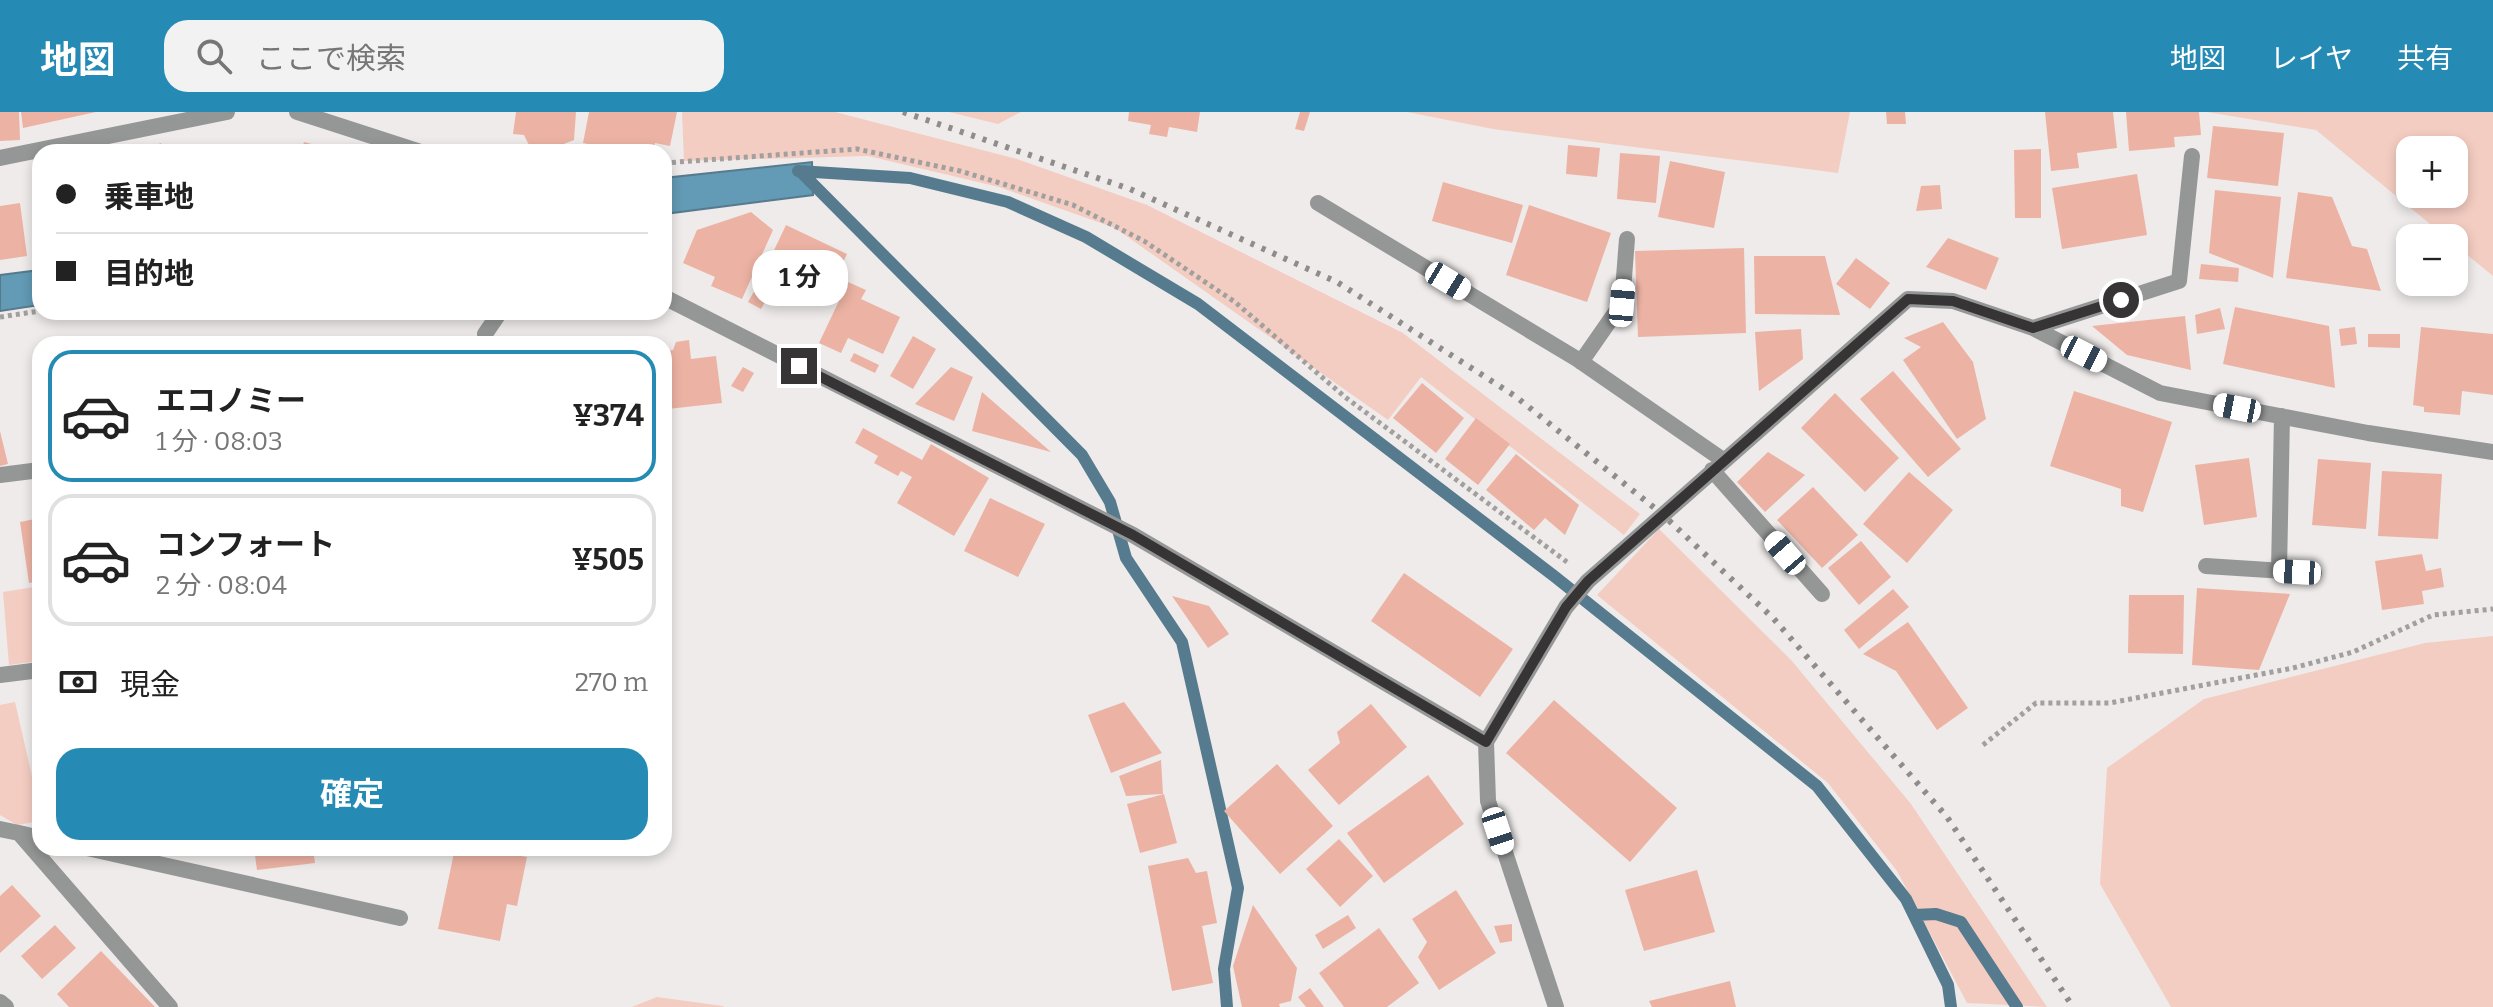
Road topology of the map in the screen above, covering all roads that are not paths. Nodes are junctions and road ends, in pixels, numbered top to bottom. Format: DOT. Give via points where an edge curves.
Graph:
graph roads {
  1 [pos="227,112"];
  2 [pos="297,112"];
  3 [pos="69,144"];
  4 [pos="396,144"];
  5 [pos="32,152"];
  6 [pos="2192,156"];
  7 [pos="0,158"];
  8 [pos="1318,203"];
  9 [pos="1627,239"];
  10 [pos="672,301"];
  11 [pos="2033,328"];
  12 [pos="1581,362"];
  13 [pos="2282,416"];
  14 [pos="2493,452"];
  15 [pos="1718,465"];
  16 [pos="32,471"];
  17 [pos="0,475"];
  18 [pos="2206,566"];
  19 [pos="2279,571"];
  20 [pos="2314,573"];
  21 [pos="1822,594"];
  22 [pos="32,671"];
  23 [pos="0,675"];
  24 [pos="1486,742"];
  25 [pos="0,829"];
  26 [pos="19,833"];
  27 [pos="32,836"];
  28 [pos="32,848"];
  29 [pos="39,856"];
  30 [pos="123,856"];
  31 [pos="400,918"];
  32 [pos="0,1002"];
  33 [pos="6,1007"];
  34 [pos="170,1007"];
  35 [pos="1556,1007"];
  1 -- 3 [label="street"];
  2 -- 4 [label="street"];
  5 -- 7 [label="street"];
  6 -- 11 [label="street" via="2179,281"];
  8 -- 12 [label="street"];
  9 -- 12 [label="street" via="1622,303"];
  10 -- 24 [label="street" via="1133,535"];
  11 -- 13 [label="street" via="2160,393"];
  11 -- 15 [label="street" via="1953,301 1908,299"];
  12 -- 15 [label="street"];
  13 -- 14 [label="street"];
  13 -- 19 [label="street"];
  15 -- 21 [label="street"];
  15 -- 24 [label="street" via="1590,579 1566,607"];
  16 -- 17 [label="street"];
  18 -- 19 [label="street"];
  19 -- 20 [label="street"];
  22 -- 23 [label="street"];
  24 -- 35 [label="street" via="1488,801"];
  25 -- 26 [label="street"];
  26 -- 27 [label="street"];
  26 -- 28 [label="street"];
  29 -- 34 [label="street"];
  30 -- 31 [label="street"];
  32 -- 33 [label="street"];
}
